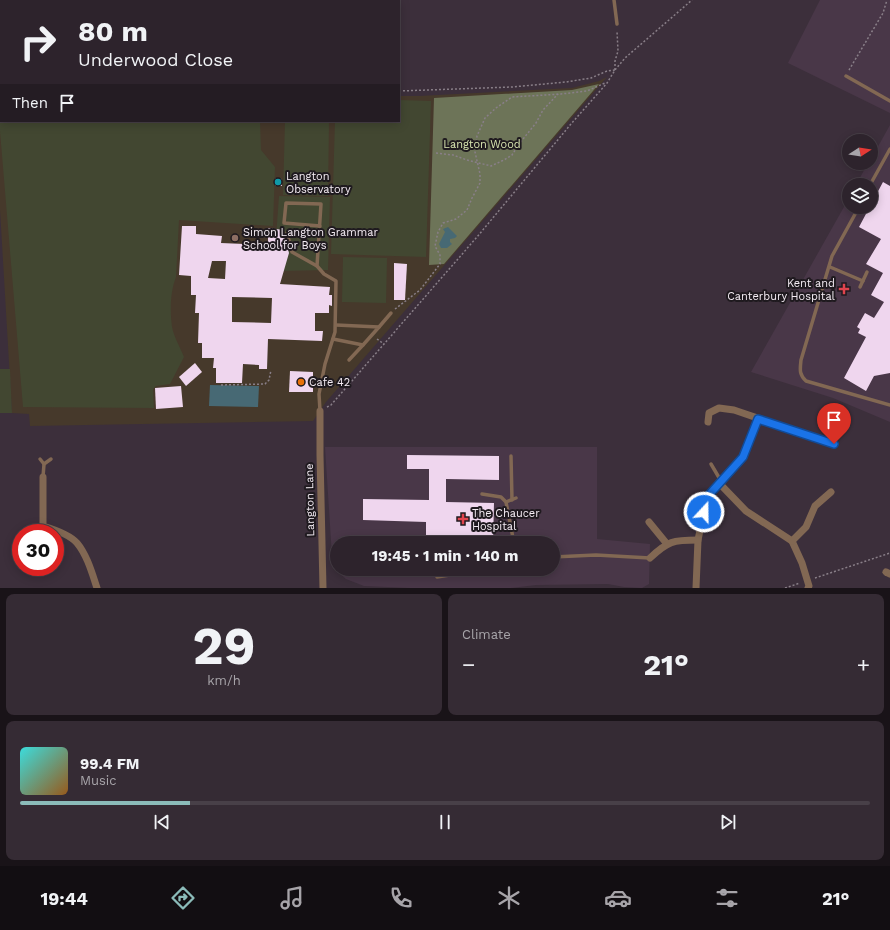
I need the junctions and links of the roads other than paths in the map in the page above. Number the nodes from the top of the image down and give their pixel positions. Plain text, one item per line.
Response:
1 (614, 0) edge
2 (617, 24) road end
3 (846, 76) road end
4 (890, 101) edge
5 (890, 149) edge
6 (885, 158) junction
7 (890, 161) edge
8 (874, 178) edge
9 (855, 214) edge
10 (320, 226) junction
11 (288, 233) dead end
12 (317, 266) junction
13 (830, 267) junction
14 (867, 272) dead end
15 (863, 281) junction
16 (860, 287) dead end
17 (391, 313) road end
18 (336, 325) junction
19 (379, 327) junction
20 (333, 340) junction
21 (363, 345) junction
22 (350, 360) dead end
23 (890, 405) edge
24 (320, 411) joint
25 (758, 419) junction
26 (708, 422) dead end
27 (834, 444) dead end
28 (512, 456) dead end
29 (40, 458) dead end
30 (51, 459) dead end
31 (44, 464) junction
32 (711, 464) dead end
33 (43, 477) joint
34 (721, 483) junction
35 (831, 492) dead end
36 (482, 494) dead end
37 (506, 502) junction
38 (649, 522) dead end
39 (513, 536) edge
40 (698, 540) junction
41 (792, 541) junction
42 (666, 544) junction
43 (560, 557) edge
44 (650, 558) joint
45 (807, 584) edge
46 (97, 588) edge
47 (323, 588) edge
48 (696, 588) edge

1 - 2 lane
3 - 4 lane
5 - 6 lane
6 - 7 lane
6 - 8 lane
9 - 13 lane
10 - 10 lane
10 - 12 lane
11 - 12 lane
12 - 18 lane
13 - 15 lane
13 - 23 lane
14 - 15 lane
15 - 16 lane
17 - 19 lane
18 - 19 lane
18 - 20 lane
19 - 21 lane
20 - 21 lane
20 - 24 lane
21 - 22 lane
24 - 47 street, Langton Lane
25 - 26 street
25 - 27 street
25 - 34 street
28 - 37 lane
29 - 31 lane
30 - 31 lane
31 - 33 lane
32 - 34 lane
33 - 46 street
34 - 40 street
34 - 41 street
35 - 41 street
36 - 37 lane
37 - 39 lane
38 - 42 street
40 - 42 street
40 - 48 street
41 - 45 street
42 - 44 street
43 - 44 lane

